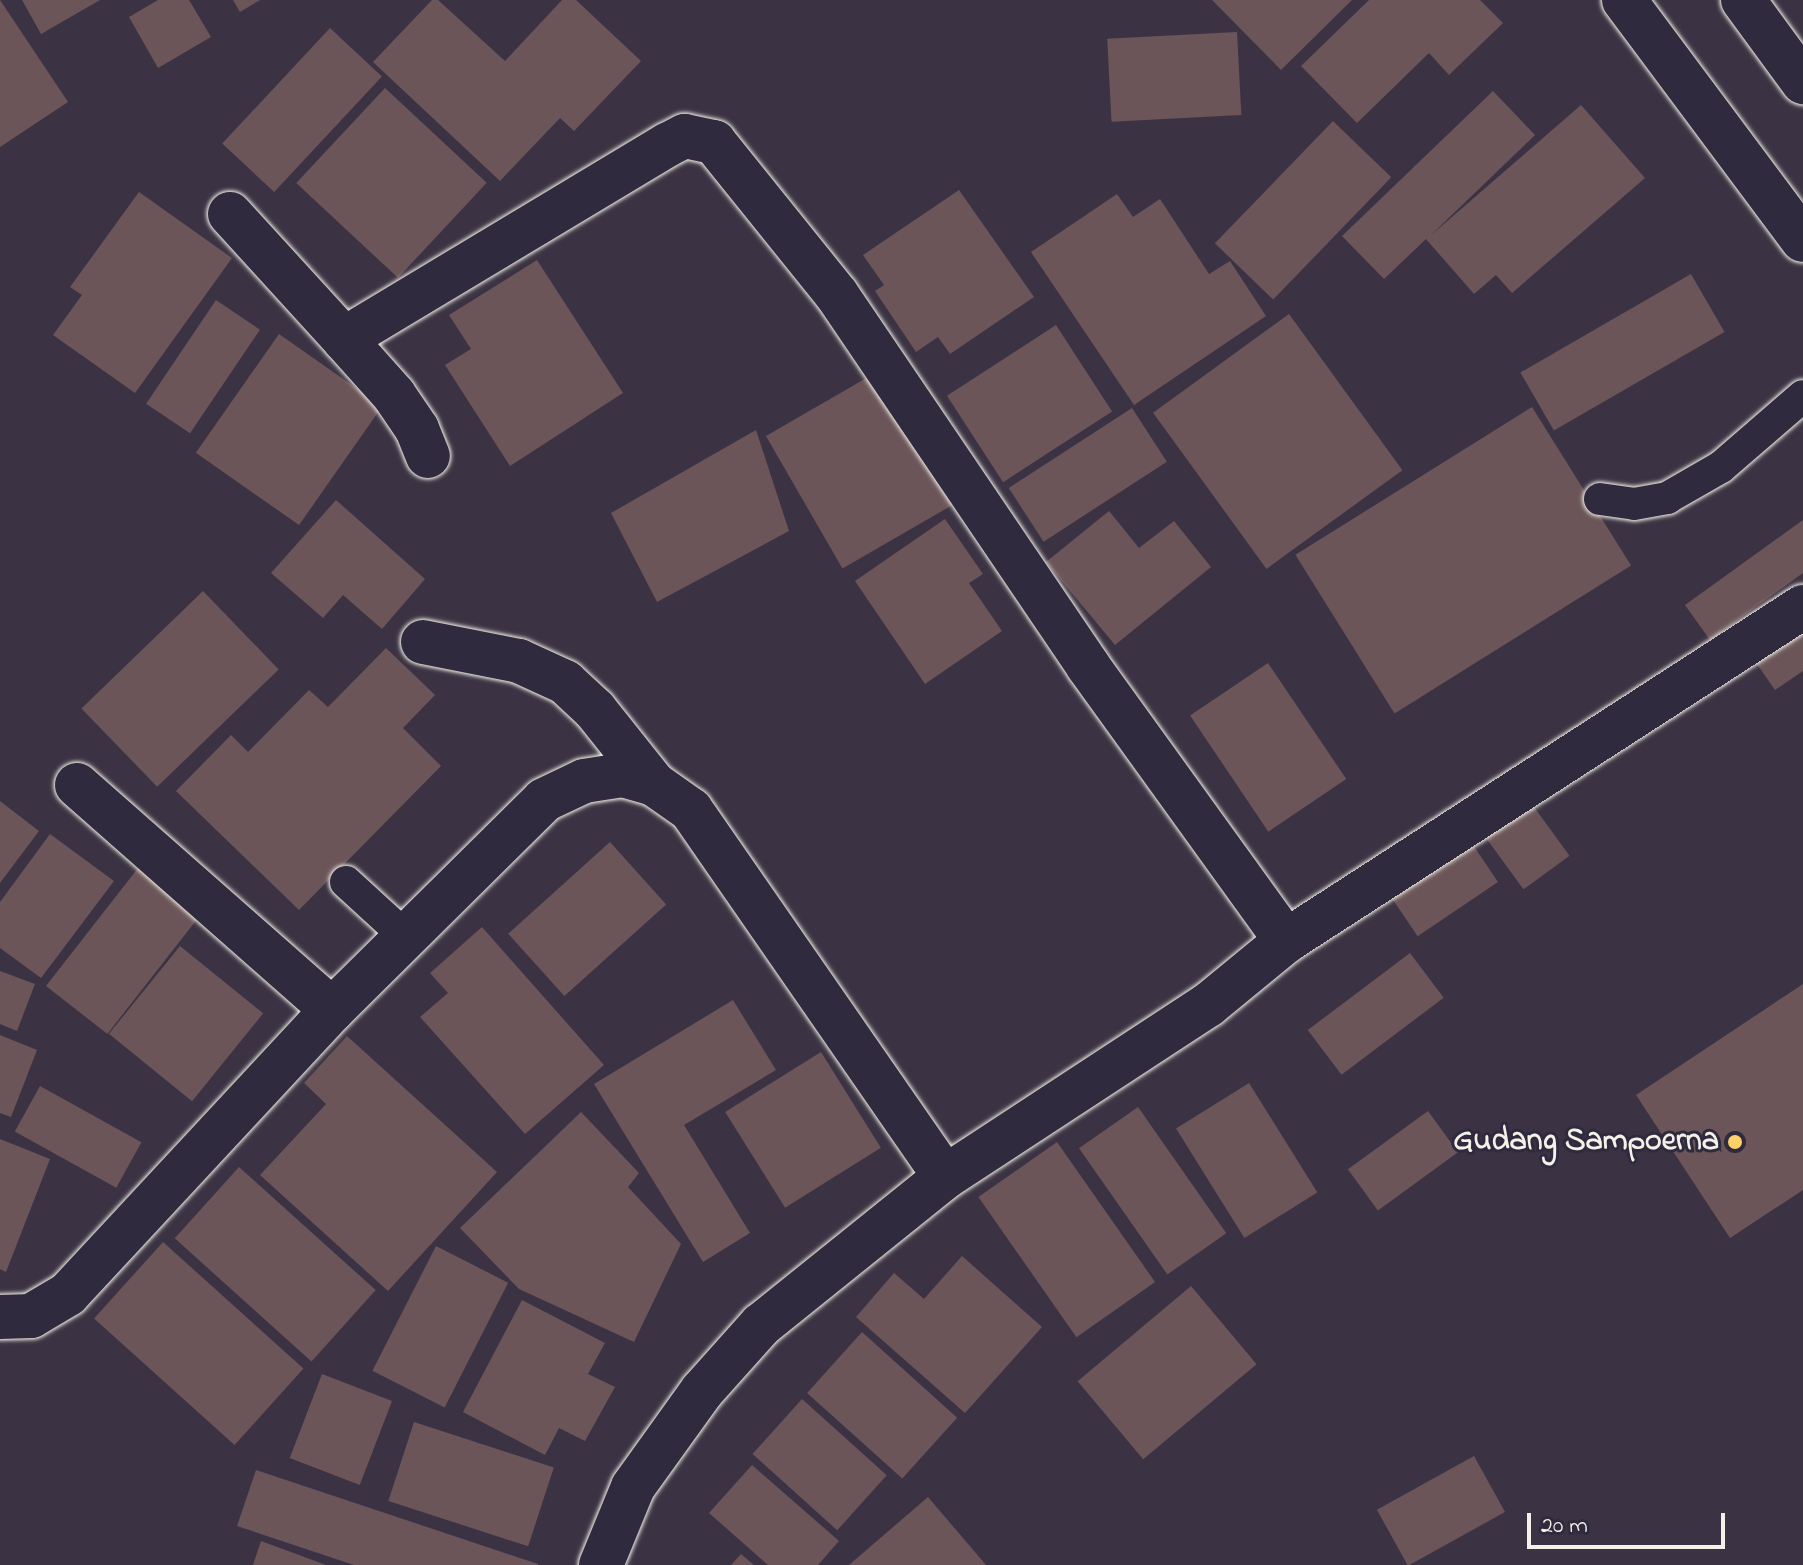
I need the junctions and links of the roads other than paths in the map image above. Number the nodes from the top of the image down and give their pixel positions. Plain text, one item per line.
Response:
1 (1624, 0) edge
2 (1743, 0) edge
3 (1803, 82) edge
4 (230, 214) dead end
5 (1803, 240) edge
6 (344, 339) junction
7 (1803, 396) edge
8 (428, 456) dead end
9 (1600, 499) dead end
10 (1803, 607) edge
11 (423, 642) dead end
12 (654, 784) junction
13 (77, 785) dead end
14 (346, 882) dead end
15 (405, 936) junction
16 (1286, 941) junction
17 (332, 1010) junction
18 (945, 1177) junction
19 (0, 1317) edge
20 (601, 1565) edge

1 - 5 main road
2 - 3 main road
4 - 6 main road
6 - 8 main road
6 - 16 main road
7 - 9 lane
10 - 16 main road
11 - 12 main road
12 - 15 main road
12 - 18 main road
13 - 17 main road
14 - 15 lane
15 - 17 main road
16 - 18 main road
17 - 19 main road
18 - 20 main road

